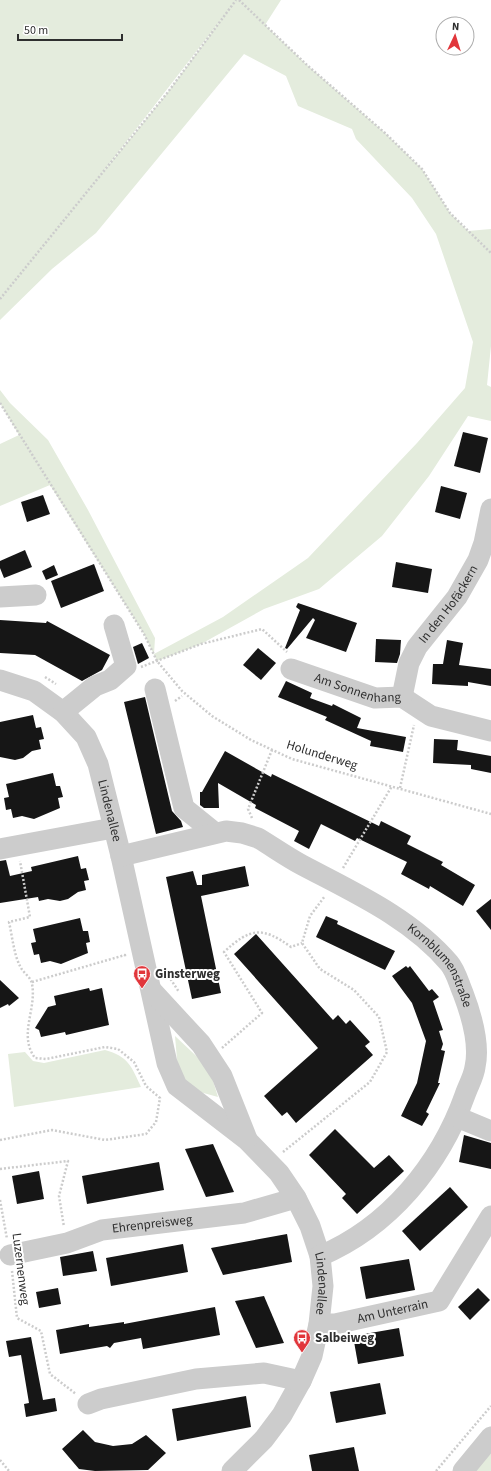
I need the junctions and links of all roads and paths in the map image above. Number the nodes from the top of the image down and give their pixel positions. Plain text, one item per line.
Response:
1 (236, 0) edge
2 (239, 0) edge
3 (491, 253) edge
4 (0, 299) edge
5 (0, 403) edge
6 (491, 509) edge
7 (36, 596) dead end
8 (0, 597) edge
9 (114, 625) dead end
10 (157, 661) junction
11 (291, 669) joint
12 (0, 680) edge
13 (155, 689) dead end
14 (410, 702) junction
15 (63, 712) junction
16 (491, 731) edge
17 (272, 750) junction
18 (392, 786) junction
19 (400, 788) junction
20 (491, 814) edge
21 (113, 828) junction
22 (215, 833) junction
23 (250, 836) junction
24 (8, 847) edge
25 (121, 856) junction
26 (335, 882) junction
27 (302, 942) junction
28 (126, 963) dead end
29 (32, 982) junction
30 (150, 989) junction
31 (483, 1035) edge
32 (211, 1058) junction
33 (457, 1117) junction
34 (491, 1131) edge
35 (0, 1140) edge
36 (247, 1140) junction
37 (283, 1152) dead end
38 (0, 1169) edge
39 (296, 1198) junction
40 (0, 1200) edge
41 (491, 1216) edge
42 (67, 1244) junction
43 (10, 1255) junction
44 (320, 1256) junction
45 (319, 1324) junction
46 (301, 1382) junction
47 (88, 1404) joint
48 (491, 1406) edge
49 (491, 1437) edge
50 (0, 1460) edge
51 (9, 1471) edge
52 (232, 1471) edge
53 (436, 1471) edge
54 (463, 1471) edge

1 - 4 path
2 - 3 path
5 - 10 path, Holunderweg
6 - 14 street, In den Hofäckern
7 - 8 street
9 - 15 street
10 - 11 path
10 - 17 path, Holunderweg
11 - 14 street, Am Sonnenhang
12 - 15 street, Lindenallee
13 - 22 street
14 - 16 street, Am Sonnenhang
14 - 19 path
15 - 21 street, Lindenallee
17 - 18 path, Holunderweg
17 - 23 path
18 - 19 path, Holunderweg
18 - 26 path
19 - 20 path, Holunderweg
21 - 24 street
21 - 25 street, Lindenallee
22 - 23 street, Kornblumenstraße
22 - 25 street, Kornblumenstraße
23 - 26 street, Kornblumenstraße
24 - 29 path
25 - 30 street, Lindenallee
26 - 27 path
26 - 31 street, Kornblumenstraße
27 - 32 path
27 - 37 path
28 - 29 path
29 - 35 path
30 - 32 street, Lindenallee
30 - 36 street, Lindenallee
31 - 33 street, Kornblumenstraße
32 - 36 street, Lindenallee
33 - 34 street
33 - 44 street, Kornblumenstraße
36 - 39 street, Lindenallee
38 - 42 path
39 - 42 street, Ehrenpreisweg
39 - 44 street, Lindenallee
40 - 43 path, Luzernenweg
41 - 45 street, Am Unterrain
42 - 43 street, Ehrenpreisweg
43 - 47 path, Luzernenweg
44 - 45 street, Lindenallee
45 - 46 street, Lindenallee
46 - 47 street
46 - 52 street, Lindenallee
48 - 53 path
49 - 54 street
50 - 51 path

